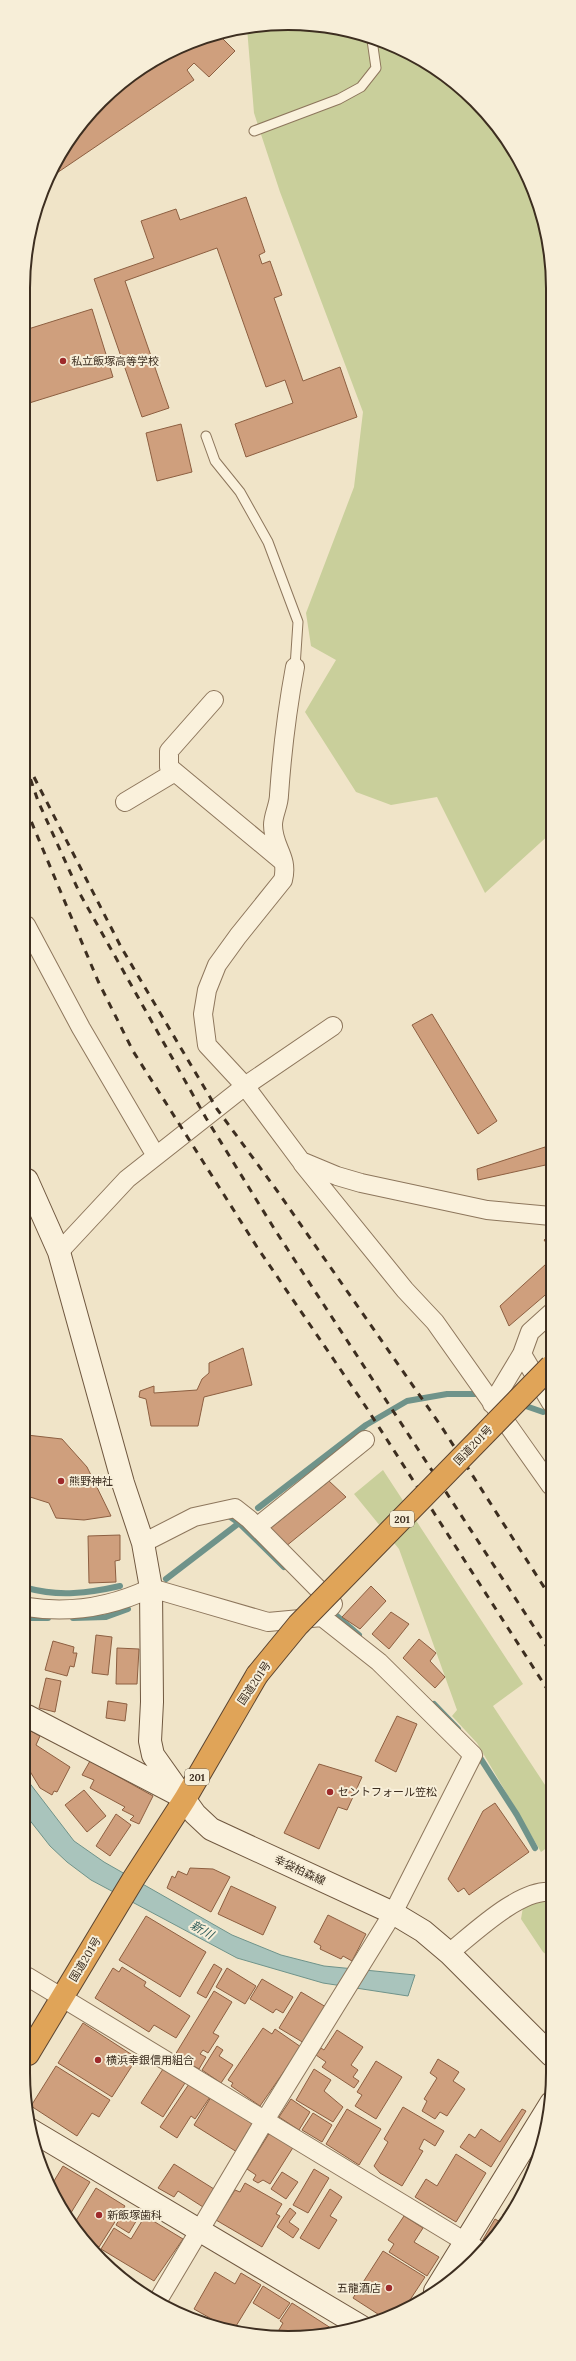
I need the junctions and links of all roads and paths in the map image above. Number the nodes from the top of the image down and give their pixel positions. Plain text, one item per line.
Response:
1 (373, 45) edge
2 (254, 131) dead end
3 (206, 436) dead end
4 (295, 667) joint
5 (214, 700) dead end
6 (175, 772) junction
7 (125, 802) dead end
8 (285, 863) junction
9 (30, 932) edge
10 (333, 1026) dead end
11 (245, 1086) junction
12 (156, 1156) junction
13 (301, 1161) junction
14 (30, 1187) edge
15 (546, 1216) edge
16 (59, 1252) junction
17 (546, 1318) edge
18 (522, 1354) junction
19 (546, 1371) edge
20 (546, 1395) edge
21 (492, 1404) junction
22 (365, 1440) dead end
23 (546, 1479) edge
24 (257, 1527) junction
25 (143, 1543) junction
26 (151, 1588) junction
27 (30, 1607) edge
28 (322, 1617) junction
29 (30, 1717) edge
30 (185, 1799) junction
31 (546, 1892) edge
32 (393, 1913) junction
33 (449, 1953) junction
34 (30, 1978) edge
35 (62, 1997) junction
36 (546, 2050) edge
37 (30, 2051) edge
38 (265, 2120) junction
39 (541, 2121) edge
40 (37, 2133) edge
41 (200, 2229) junction
42 (474, 2247) edge
43 (451, 2273) edge
44 (160, 2297) edge
45 (355, 2322) edge

1 - 2 lane
3 - 4 lane
4 - 8 street
5 - 6 street
6 - 7 street
6 - 8 street
8 - 11 street
9 - 12 street
10 - 11 street
11 - 12 street
11 - 13 street
12 - 16 street
13 - 15 street
13 - 21 street
14 - 16 street
16 - 25 street
17 - 18 street
18 - 20 street
18 - 21 street
19 - 30 highway, 国道201号 / 201, bridge
21 - 23 street
22 - 24 street
24 - 25 street
24 - 28 street
25 - 26 street
26 - 27 street
26 - 28 street
26 - 30 street
28 - 32 street
29 - 30 street, 幸袋柏森線
30 - 32 street, 幸袋柏森線
30 - 35 highway, 国道201号 / 201
31 - 33 street
32 - 33 street, 幸袋柏森線
32 - 38 street
33 - 36 street, 幸袋柏森線
34 - 35 street
35 - 37 highway, 国道201号 / 201
35 - 38 street
38 - 41 street
38 - 42 street
39 - 42 street
40 - 41 street
41 - 44 street
41 - 45 street
42 - 43 street

